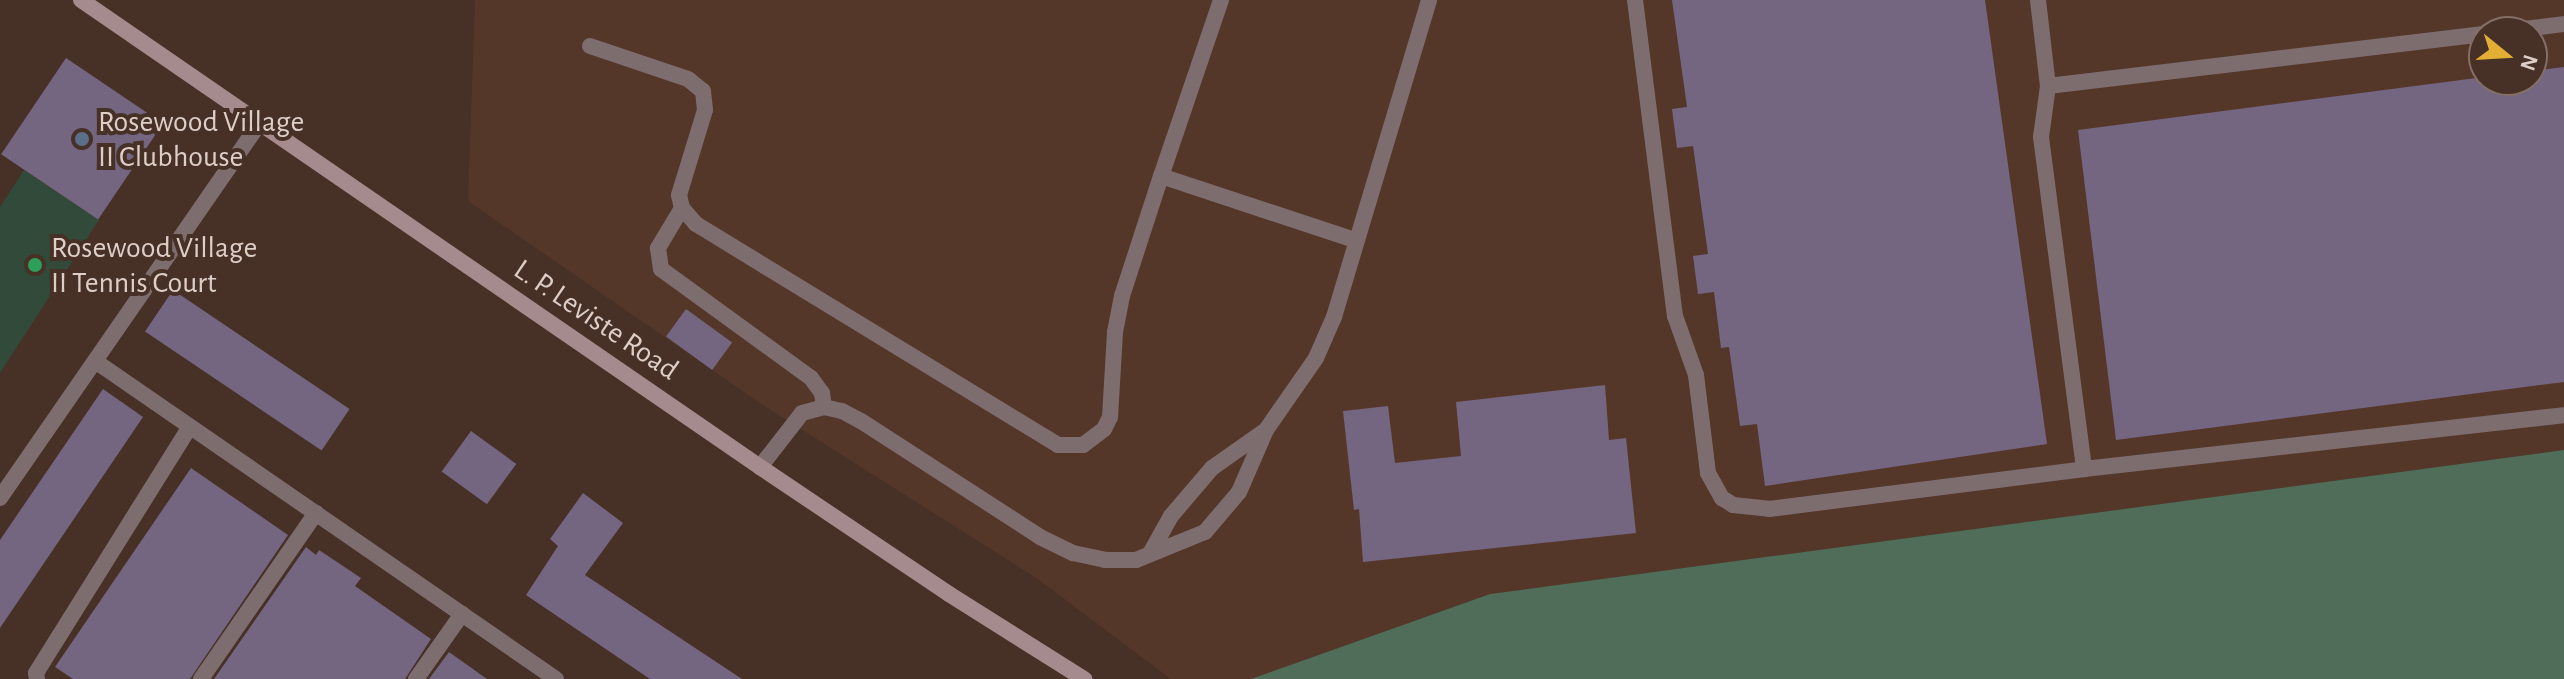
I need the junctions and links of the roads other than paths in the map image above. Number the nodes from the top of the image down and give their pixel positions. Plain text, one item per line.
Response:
1 (81, 0) edge
2 (1221, 0) edge
3 (1429, 0) edge
4 (1635, 0) edge
5 (2038, 0) edge
6 (2468, 36) edge
7 (590, 46) dead end
8 (2048, 86) junction
9 (259, 124) junction
10 (1161, 176) junction
11 (682, 208) junction
12 (1357, 241) junction
13 (95, 361) junction
14 (824, 407) junction
15 (2564, 415) edge
16 (190, 427) junction
17 (1266, 430) junction
18 (760, 467) junction
19 (2084, 469) junction
20 (0, 498) edge
21 (316, 513) junction
22 (1151, 552) junction
23 (462, 614) junction
24 (37, 679) edge
25 (201, 679) edge
26 (416, 679) edge
27 (556, 679) edge
28 (1084, 679) edge

1 - 9 main road, L. P. Leviste Road
2 - 10 street
3 - 12 street
4 - 19 street
5 - 8 street
6 - 8 street
7 - 11 street
8 - 19 street
9 - 13 street
9 - 18 main road, L. P. Leviste Road
10 - 11 street
10 - 12 street
11 - 14 street
12 - 17 street
13 - 16 street
13 - 20 street
14 - 18 street
14 - 22 street
15 - 19 street
16 - 21 street
16 - 24 street
17 - 22 street
17 - 22 street
18 - 28 main road, L. P. Leviste Road
21 - 23 street
21 - 25 street
23 - 26 street
23 - 27 street

